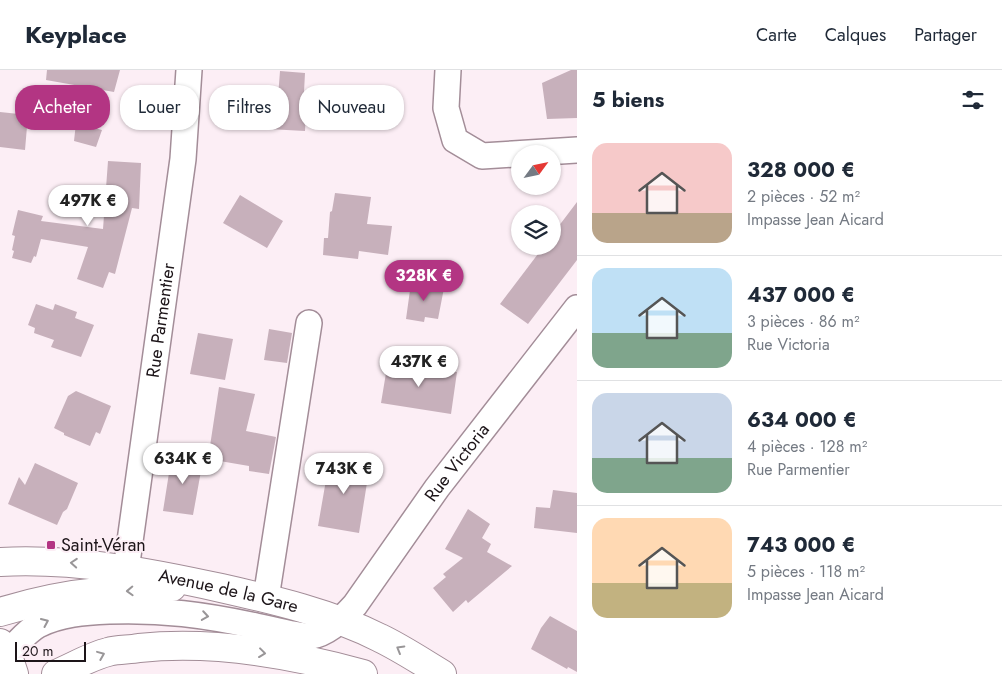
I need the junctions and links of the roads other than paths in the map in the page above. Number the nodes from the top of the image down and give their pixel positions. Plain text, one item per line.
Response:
1 (189, 70) edge
2 (448, 70) edge
3 (577, 150) edge
4 (577, 308) edge
5 (309, 323) dead end
6 (0, 562) edge
7 (126, 570) junction
8 (196, 583) junction
9 (266, 598) junction
10 (0, 612) edge
11 (340, 621) junction
12 (7, 656) edge
13 (56, 674) edge
14 (364, 674) edge
15 (442, 674) edge

1 - 7 street, Rue Parmentier
2 - 3 street
4 - 11 street, Rue Victoria
5 - 9 street
7 -> 6 main road, Avenue de la Gare
7 - 8 main road, Avenue de la Gare
8 - 9 main road, Avenue de la Gare
8 -> 10 main road
9 - 11 main road, Avenue de la Gare
12 -> 11 street, Rue Victoria
15 -> 11 main road, Avenue de la Gare
13 -> 14 main road

